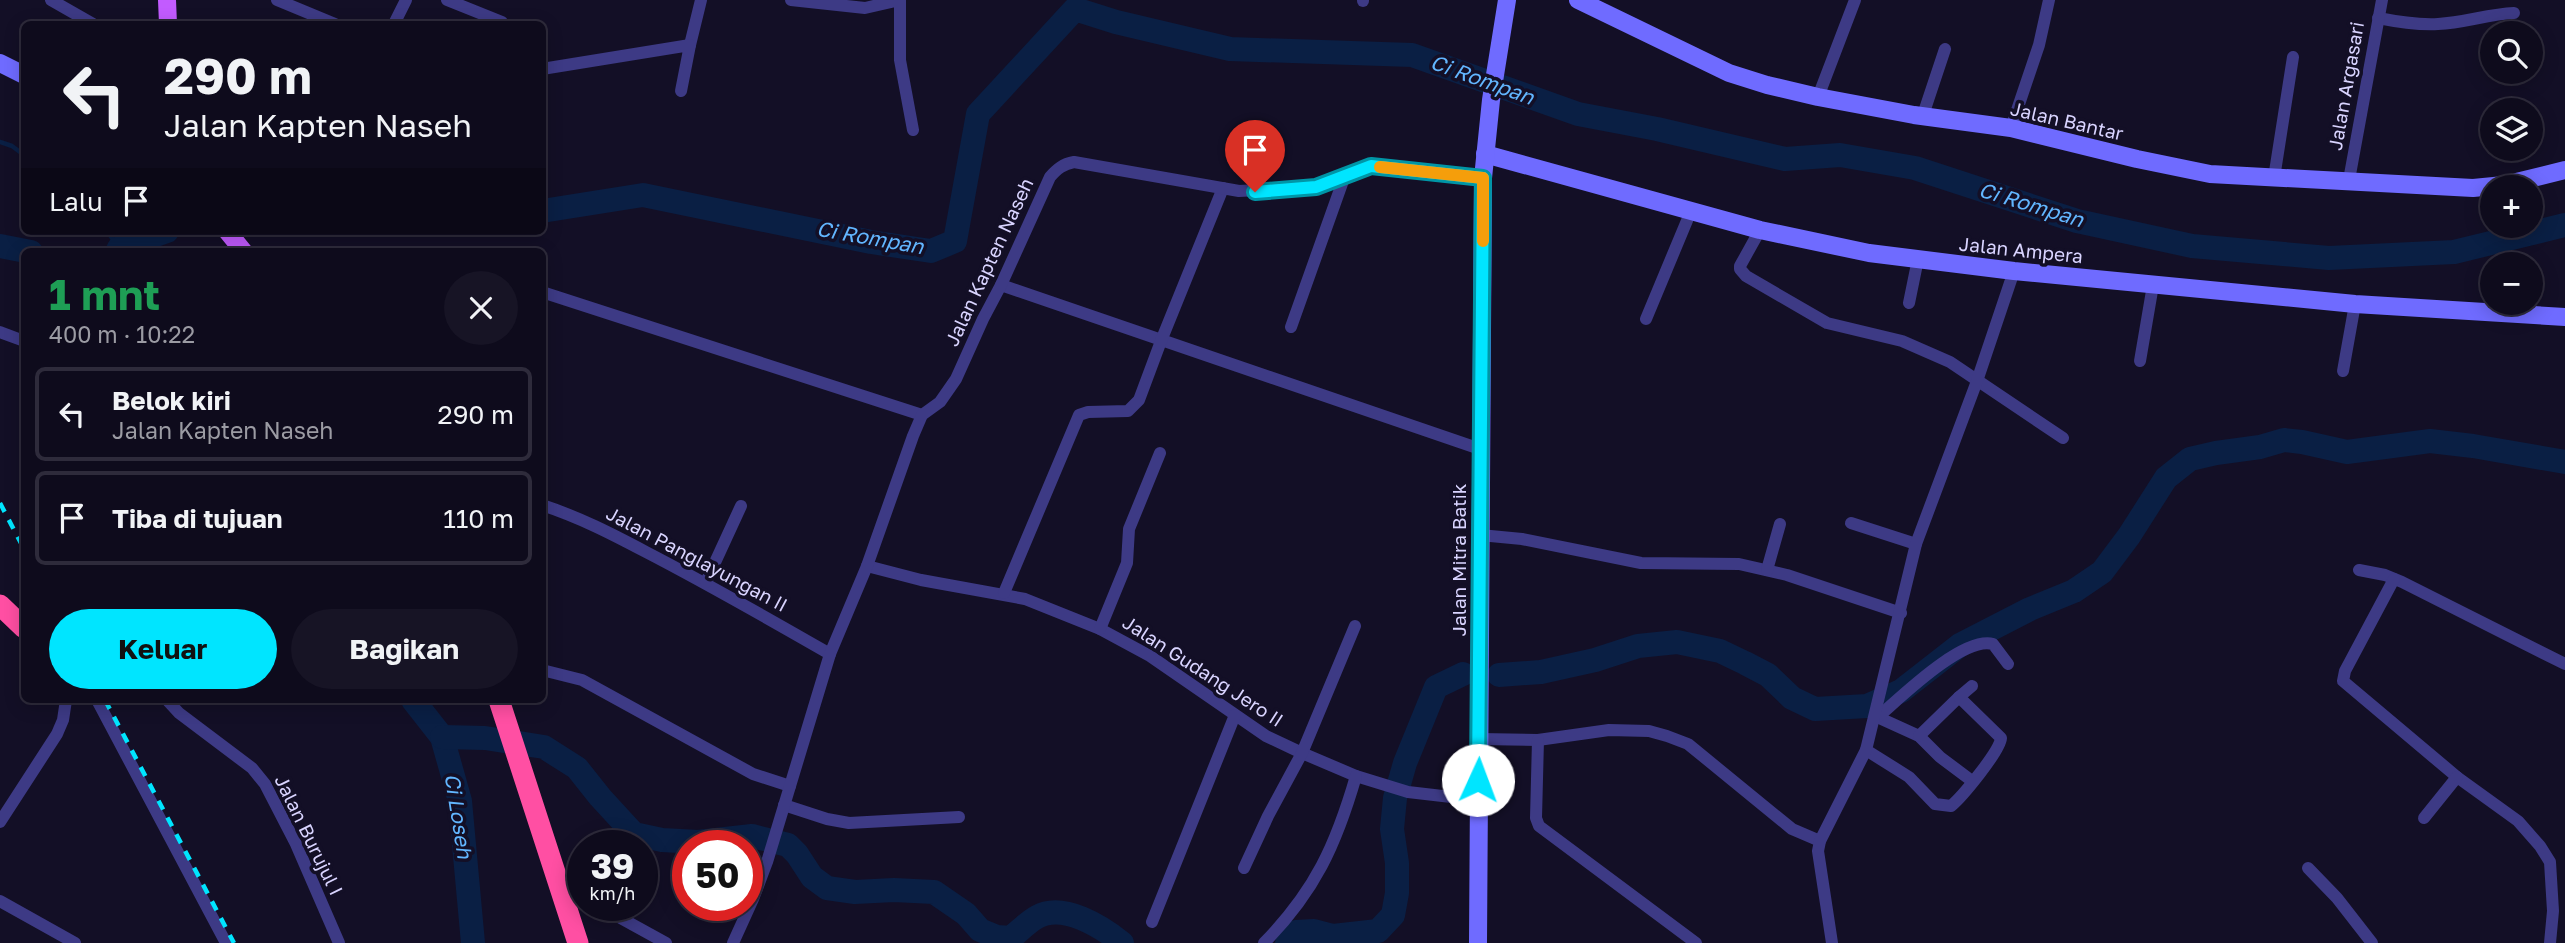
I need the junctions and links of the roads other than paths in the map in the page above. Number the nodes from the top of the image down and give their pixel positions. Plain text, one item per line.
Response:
1 (51, 0) edge
2 (167, 0) edge
3 (277, 0) edge
4 (406, 0) edge
5 (447, 0) edge
6 (701, 0) edge
7 (791, 0) edge
8 (1507, 0) edge
9 (1578, 0) edge
10 (1855, 0) edge
11 (2049, 0) edge
12 (2382, 0) edge
13 (2514, 13) dead end
14 (2378, 18) junction
15 (88, 21) edge
16 (168, 21) edge
17 (328, 21) edge
18 (396, 21) edge
19 (500, 21) edge
20 (690, 45) junction
21 (1945, 49) dead end
22 (2293, 57) dead end
23 (0, 63) edge
24 (546, 68) edge
25 (21, 74) edge
26 (681, 91) dead end
27 (1818, 97) junction
28 (1923, 115) junction
29 (2011, 128) junction
30 (913, 130) dead end
31 (1485, 153) junction
32 (2565, 170) edge
33 (1343, 178) junction
34 (1483, 178) junction
35 (2274, 178) junction
36 (2349, 180) junction
37 (1223, 188) junction
38 (1691, 211) junction
39 (1760, 230) junction
40 (1918, 259) junction
41 (2014, 271) junction
42 (1001, 285) junction
43 (2153, 285) junction
44 (546, 293) edge
45 (1909, 303) dead end
46 (2355, 304) junction
47 (2565, 317) edge
48 (1646, 319) dead end
49 (1291, 327) dead end
50 (0, 332) edge
51 (21, 340) edge
52 (1161, 341) junction
53 (2140, 361) dead end
54 (2343, 371) dead end
55 (1977, 380) junction
56 (922, 415) junction
57 (2063, 438) dead end
58 (1480, 449) junction
59 (1160, 453) dead end
60 (741, 506) dead end
61 (546, 507) edge
62 (1851, 523) dead end
63 (1780, 524) dead end
64 (1480, 535) junction
65 (1916, 544) junction
66 (867, 566) junction
67 (1767, 570) junction
68 (2359, 570) dead end
69 (2394, 579) junction
70 (706, 582) junction
71 (1004, 593) junction
72 (0, 605) edge
73 (1901, 614) junction
74 (21, 625) edge
75 (1355, 626) dead end
76 (1100, 629) junction
77 (830, 654) junction
78 (2008, 664) dead end
79 (2565, 664) edge
80 (546, 671) edge
81 (1972, 686) dead end
82 (1959, 697) junction
83 (66, 703) edge
84 (99, 703) edge
85 (170, 703) edge
86 (500, 703) edge
87 (1876, 712) junction
88 (1235, 715) junction
89 (1919, 736) junction
90 (1479, 739) junction
91 (1538, 740) junction
92 (1866, 750) junction
93 (1302, 753) junction
94 (1356, 776) junction
95 (2457, 776) junction
96 (1972, 781) junction
97 (790, 786) junction
98 (1477, 800) junction
99 (784, 805) junction
100 (959, 817) dead end
101 (2424, 818) dead end
102 (0, 822) edge
103 (1820, 841) junction
104 (1244, 868) dead end
105 (2308, 868) dead end
106 (561, 888) junction
107 (567, 891) edge
108 (0, 901) edge
109 (624, 921) edge
110 (1152, 922) dead end
111 (660, 942) edge
112 (75, 943) edge
113 (226, 943) edge
114 (339, 943) edge
115 (578, 943) edge
116 (733, 943) edge
117 (1264, 943) edge
118 (1478, 943) edge
119 (1696, 943) edge
120 (1832, 943) edge
121 (2372, 943) edge
122 (2550, 943) edge

1 - 15 street
2 - 16 main road
3 - 17 street
4 - 18 street
5 - 19 street
6 - 20 street
7 - 30 street
8 - 31 street, Jalan Mitra Batik
9 - 27 street, Jalan Bantar
10 - 27 street
11 - 29 street
12 - 14 street, Jalan Argasari
13 - 14 street
14 - 36 street, Jalan Argasari
20 - 24 street
20 - 26 street
21 - 28 street
22 - 35 street
23 - 25 street
27 - 28 street, Jalan Bantar
28 - 29 street, Jalan Bantar
29 - 35 street, Jalan Bantar
31 - 34 street, Jalan Mitra Batik
31 - 38 street, Jalan Ampera
32 - 36 street, Jalan Bantar
33 - 34 street, Jalan Kapten Naseh
33 - 37 street, Jalan Kapten Naseh
33 - 49 street
34 - 58 street, Jalan Mitra Batik
35 - 36 street, Jalan Bantar
37 - 42 street, Jalan Kapten Naseh
37 - 52 street
38 - 39 street, Jalan Ampera
38 - 48 street
39 - 40 street, Jalan Ampera
39 - 55 street
40 - 41 street, Jalan Ampera
40 - 45 street
41 - 43 street, Jalan Ampera
41 - 55 street
42 - 52 street
42 - 56 street, Jalan Kapten Naseh
43 - 46 street, Jalan Ampera
43 - 53 street
44 - 56 street
46 - 47 street, Jalan Ampera
46 - 54 street
50 - 51 street
52 - 58 street
52 - 71 street
55 - 57 street
55 - 65 street
56 - 66 street, Jalan Kapten Naseh
58 - 64 street, Jalan Mitra Batik
59 - 76 street
60 - 70 street
61 - 70 street, Jalan Panglayungan II
62 - 65 street
63 - 67 street
64 - 67 street
64 - 90 street, Jalan Mitra Batik
65 - 73 street
66 - 71 street, Jalan Gudang Jero II
66 - 77 street, Jalan Kapten Naseh
67 - 73 street
68 - 69 street
69 - 79 street
69 - 95 street
70 - 77 street, Jalan Panglayungan II
71 - 76 street, Jalan Gudang Jero II
72 - 74 highway
73 - 87 street
75 - 93 street
76 - 88 street, Jalan Gudang Jero II
77 - 97 street, Jalan Kapten Naseh
78 - 87 street
80 - 97 street
81 - 82 street
82 - 89 street
82 - 96 street
83 - 102 street
84 - 113 street
85 - 114 street, Jalan Burujul I
86 - 106 highway
87 - 89 street
87 - 92 street
88 - 93 street, Jalan Gudang Jero II
88 - 110 street
89 - 96 street
90 - 91 street
90 - 98 street, Jalan Mitra Batik
91 - 103 street
91 - 119 street
92 - 96 street
92 - 103 street
93 - 94 street, Jalan Gudang Jero II
93 - 104 street
94 - 98 street, Jalan Gudang Jero II
94 - 117 street
95 - 101 street
95 - 122 street
97 - 99 street, Jalan Kapten Naseh
98 - 118 street, Jalan Mitra Batik
99 - 100 street
99 - 116 street, Jalan Kapten Naseh
103 - 120 street
105 - 121 street
106 - 107 street
106 - 115 highway
108 - 112 street
109 - 111 street

